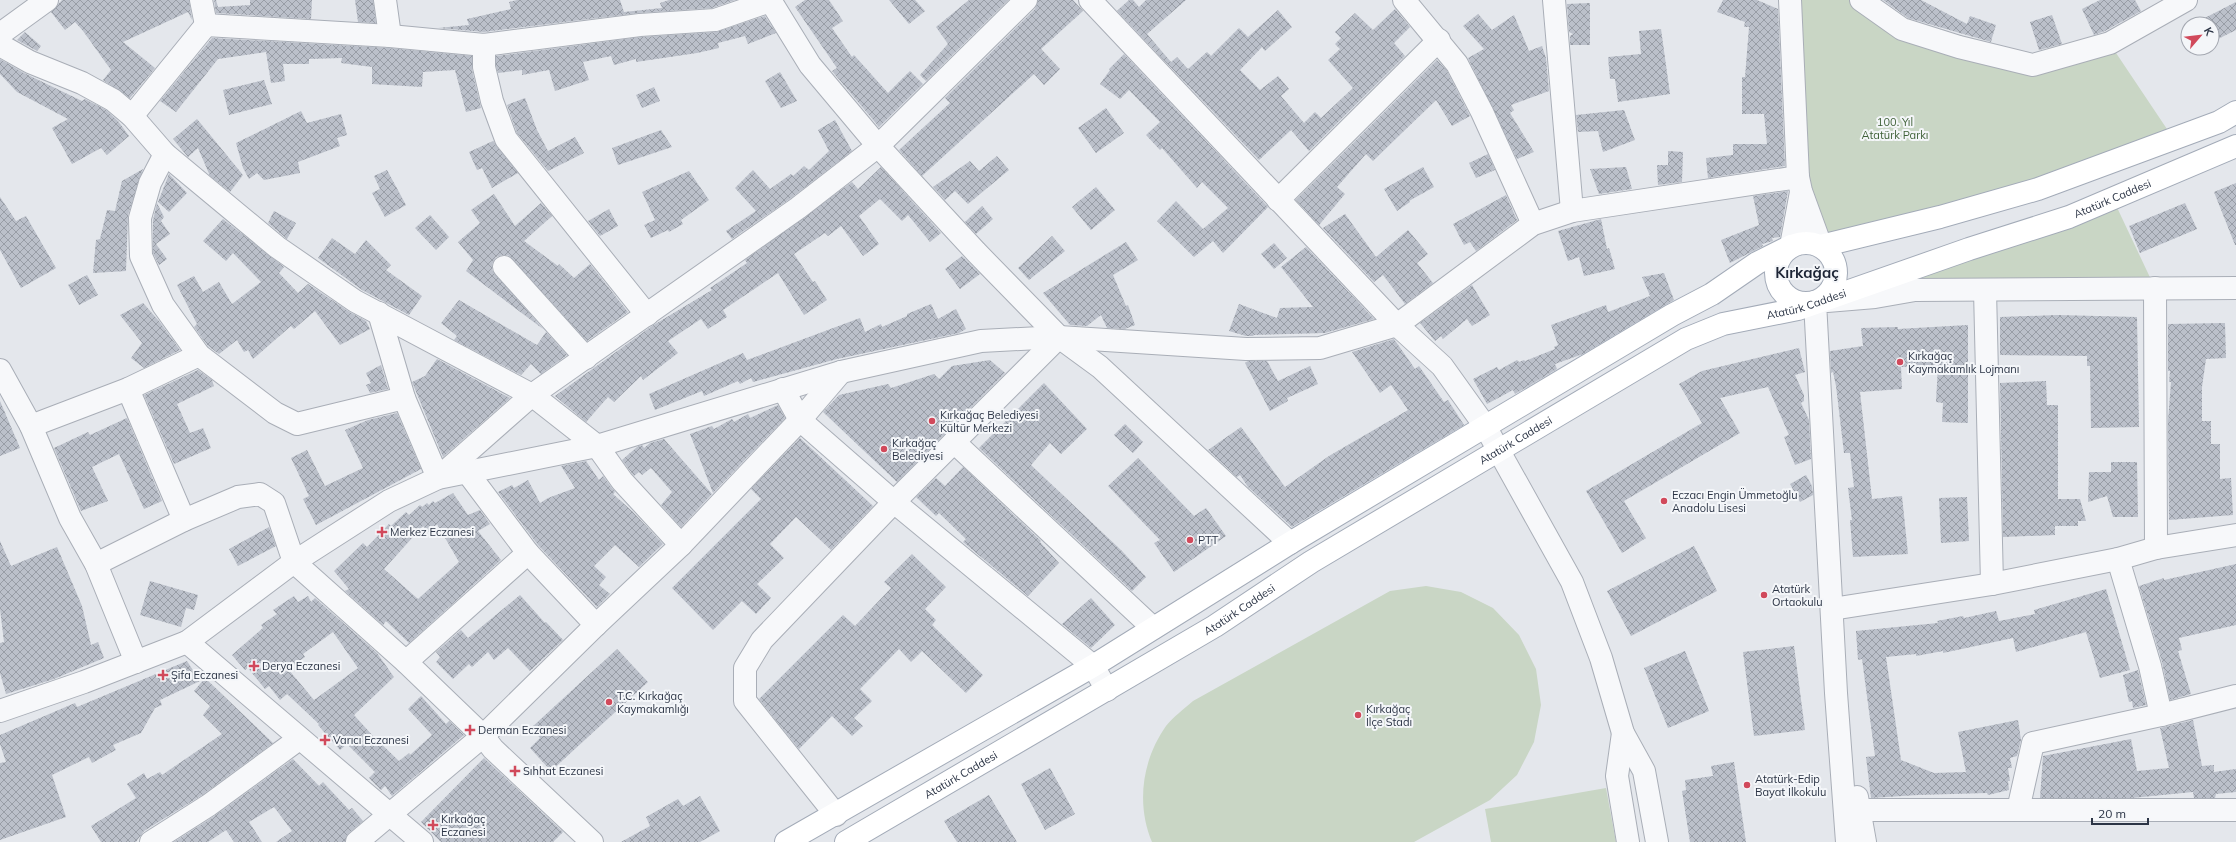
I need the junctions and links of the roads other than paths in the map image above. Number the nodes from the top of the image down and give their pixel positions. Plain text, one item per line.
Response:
1 (46, 0) edge
2 (201, 0) edge
3 (385, 0) edge
4 (770, 0) edge
5 (1026, 0) edge
6 (1090, 0) edge
7 (1404, 0) edge
8 (1554, 0) edge
9 (1790, 0) edge
10 (1861, 0) edge
11 (2186, 0) edge
12 (206, 25) junction
13 (0, 34) edge
14 (390, 36) junction
15 (1439, 40) junction
16 (0, 45) edge
17 (484, 45) junction
18 (2236, 112) edge
19 (132, 116) junction
20 (878, 146) junction
21 (2236, 146) edge
22 (165, 154) junction
23 (1800, 184) junction
24 (1278, 200) junction
25 (1572, 211) junction
26 (1533, 224) junction
27 (1792, 246) junction
28 (1821, 246) junction
29 (504, 267) dead end
30 (2155, 288) junction
31 (2236, 288) edge
32 (1985, 290) junction
33 (1815, 302) junction
34 (379, 312) junction
35 (647, 315) junction
36 (1397, 324) junction
37 (1059, 337) junction
38 (199, 355) junction
39 (586, 358) junction
40 (0, 370) edge
41 (841, 372) junction
42 (128, 389) junction
43 (783, 389) junction
44 (532, 395) junction
45 (404, 398) junction
46 (800, 420) junction
47 (31, 426) junction
48 (1485, 426) junction
49 (954, 442) junction
50 (597, 446) junction
51 (1500, 450) junction
52 (467, 472) junction
53 (438, 478) junction
54 (894, 502) junction
55 (184, 520) junction
56 (2236, 535) edge
57 (1290, 543) junction
58 (681, 545) junction
59 (2156, 548) junction
60 (528, 553) junction
61 (2118, 559) junction
62 (294, 562) junction
63 (96, 564) junction
64 (1992, 584) junction
65 (1832, 609) junction
66 (596, 625) junction
67 (1154, 628) junction
68 (187, 642) junction
69 (136, 662) junction
70 (406, 662) junction
71 (1093, 666) junction
72 (1107, 690) junction
73 (1836, 693) junction
74 (2236, 696) edge
75 (0, 711) edge
76 (2161, 715) junction
77 (1623, 733) junction
78 (483, 736) junction
79 (299, 739) junction
80 (1859, 810) junction
81 (2018, 810) junction
82 (2236, 810) edge
83 (391, 814) junction
84 (836, 815) junction
85 (151, 842) edge
86 (357, 842) edge
87 (422, 842) edge
88 (592, 842) edge
89 (786, 842) edge
90 (846, 842) edge
91 (1628, 842) edge
92 (1656, 842) edge
93 (1847, 842) edge
94 (1864, 842) edge

1 - 13 street
2 - 12 street
3 - 14 street
4 - 17 street
4 - 20 street
5 - 20 street
6 - 24 street
7 - 15 street
8 - 25 street
9 - 23 street
10 - 11 street
12 - 14 street
12 - 19 street
14 - 17 street
15 - 24 street
15 - 26 street
16 - 19 street
17 - 35 street
18 - 28 main road
19 - 22 street
20 - 35 street
20 - 37 street
21 - 33 main road, Atatürk Caddesi
22 - 34 street
22 - 38 street
23 - 25 street
23 - 27 street
23 - 28 street
24 - 36 street
25 - 26 street
26 - 36 street
27 - 28 main road
27 - 33 main road
27 - 48 main road
28 - 33 main road
29 - 39 street
30 - 31 street
30 - 32 street
30 - 59 street
32 - 33 street
32 - 64 street
33 - 51 main road, Atatürk Caddesi
33 - 65 street
34 - 44 street
34 - 45 street
35 - 39 street
36 - 37 street
36 - 48 street
37 - 41 street
37 - 49 street
37 - 57 street
38 - 42 street
38 - 45 street
39 - 44 street
40 - 47 street
41 - 43 street
41 - 46 street
42 - 47 street
42 - 55 street
43 - 46 street
43 - 50 street
44 - 50 street
44 - 53 street
45 - 53 street
46 - 54 street
46 - 58 street
47 - 63 street
48 - 51 street
48 - 57 main road
49 - 54 street
49 - 67 street
50 - 52 street
50 - 58 street
51 - 72 main road, Atatürk Caddesi
51 - 77 street
52 - 53 street
52 - 60 street
53 - 62 street
54 - 71 street
54 - 84 street
55 - 62 street
55 - 63 street
56 - 59 street
57 - 67 main road
58 - 66 street
59 - 61 street
60 - 66 street
60 - 70 street
61 - 64 street
61 - 76 street
62 - 68 street
62 - 70 street
63 - 69 street
64 - 65 street
65 - 73 street
66 - 78 street
67 - 71 main road
68 - 69 street
68 - 79 street
69 - 75 street
70 - 78 street
71 - 72 street
71 - 84 main road
72 - 90 main road, Atatürk Caddesi
73 - 80 street
73 - 93 street
74 - 76 street
76 - 81 street
77 - 91 street
77 - 92 street
78 - 83 street
78 - 88 street
79 - 83 street
79 - 85 street
80 - 81 street
80 - 94 street
81 - 82 street
83 - 86 street
83 - 87 street
84 - 89 main road

